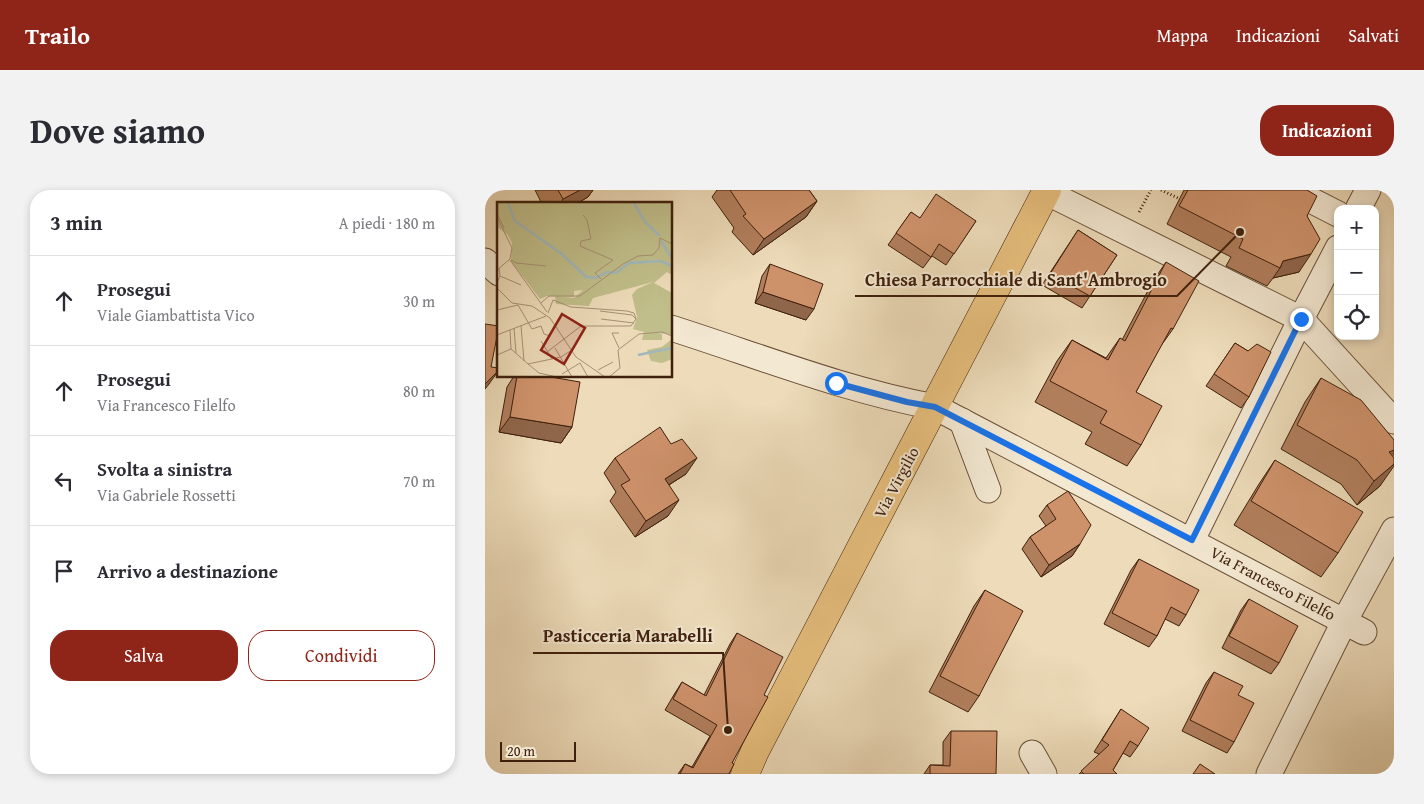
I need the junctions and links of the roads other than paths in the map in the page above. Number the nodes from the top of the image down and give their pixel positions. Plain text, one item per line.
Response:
1 (1291, 190) edge
2 (1368, 190) edge
3 (1046, 191) edge
4 (1360, 205) edge
5 (1334, 212) edge
6 (1337, 250) edge
7 (485, 261) edge
8 (497, 271) edge
9 (1301, 319) junction
10 (673, 329) edge
11 (935, 407) junction
12 (962, 421) junction
13 (1394, 421) edge
14 (988, 490) dead end
15 (1394, 530) edge
16 (1192, 540) junction
17 (1355, 626) junction
18 (1031, 752) dead end
19 (745, 774) edge
20 (1044, 774) edge
21 (1269, 774) edge

1 - 5 street
2 - 4 street
3 - 9 street
3 - 11 main road, Via Virgilio
6 - 9 street
7 - 8 street
9 - 13 street
9 - 16 street
10 - 11 street, Via Francesco Filelfo
11 - 12 street, Via Francesco Filelfo
11 - 19 main road, Via Virgilio
12 - 14 street
12 - 16 street, Via Francesco Filelfo
15 - 17 street
16 - 17 street, Via Francesco Filelfo
17 - 21 street
18 - 20 street

